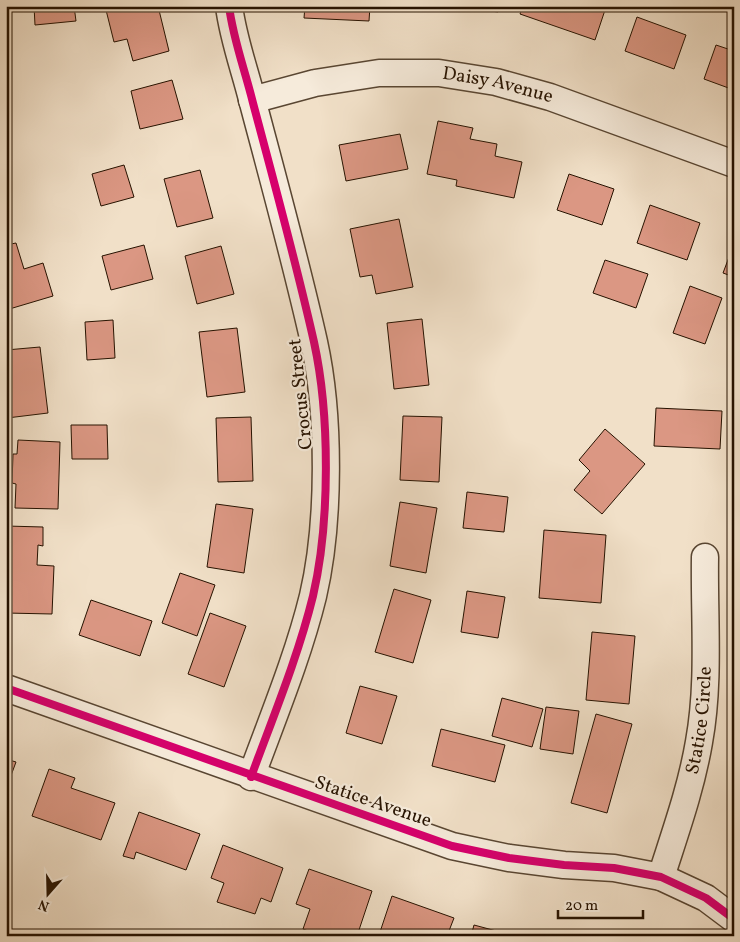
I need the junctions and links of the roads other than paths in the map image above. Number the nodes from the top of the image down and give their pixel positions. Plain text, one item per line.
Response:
1 (229, 6) edge
2 (252, 100) junction
3 (734, 164) edge
4 (705, 557) dead end
5 (6, 688) edge
6 (251, 776) junction
7 (661, 878) junction
8 (734, 918) edge

1 - 2 street, Crocus Street
2 - 3 street, Daisy Avenue
2 - 6 street, Crocus Street
4 - 7 street, Statice Circle
5 - 6 street, Statice Avenue
6 - 7 street, Statice Avenue
7 - 8 street, Statice Avenue

